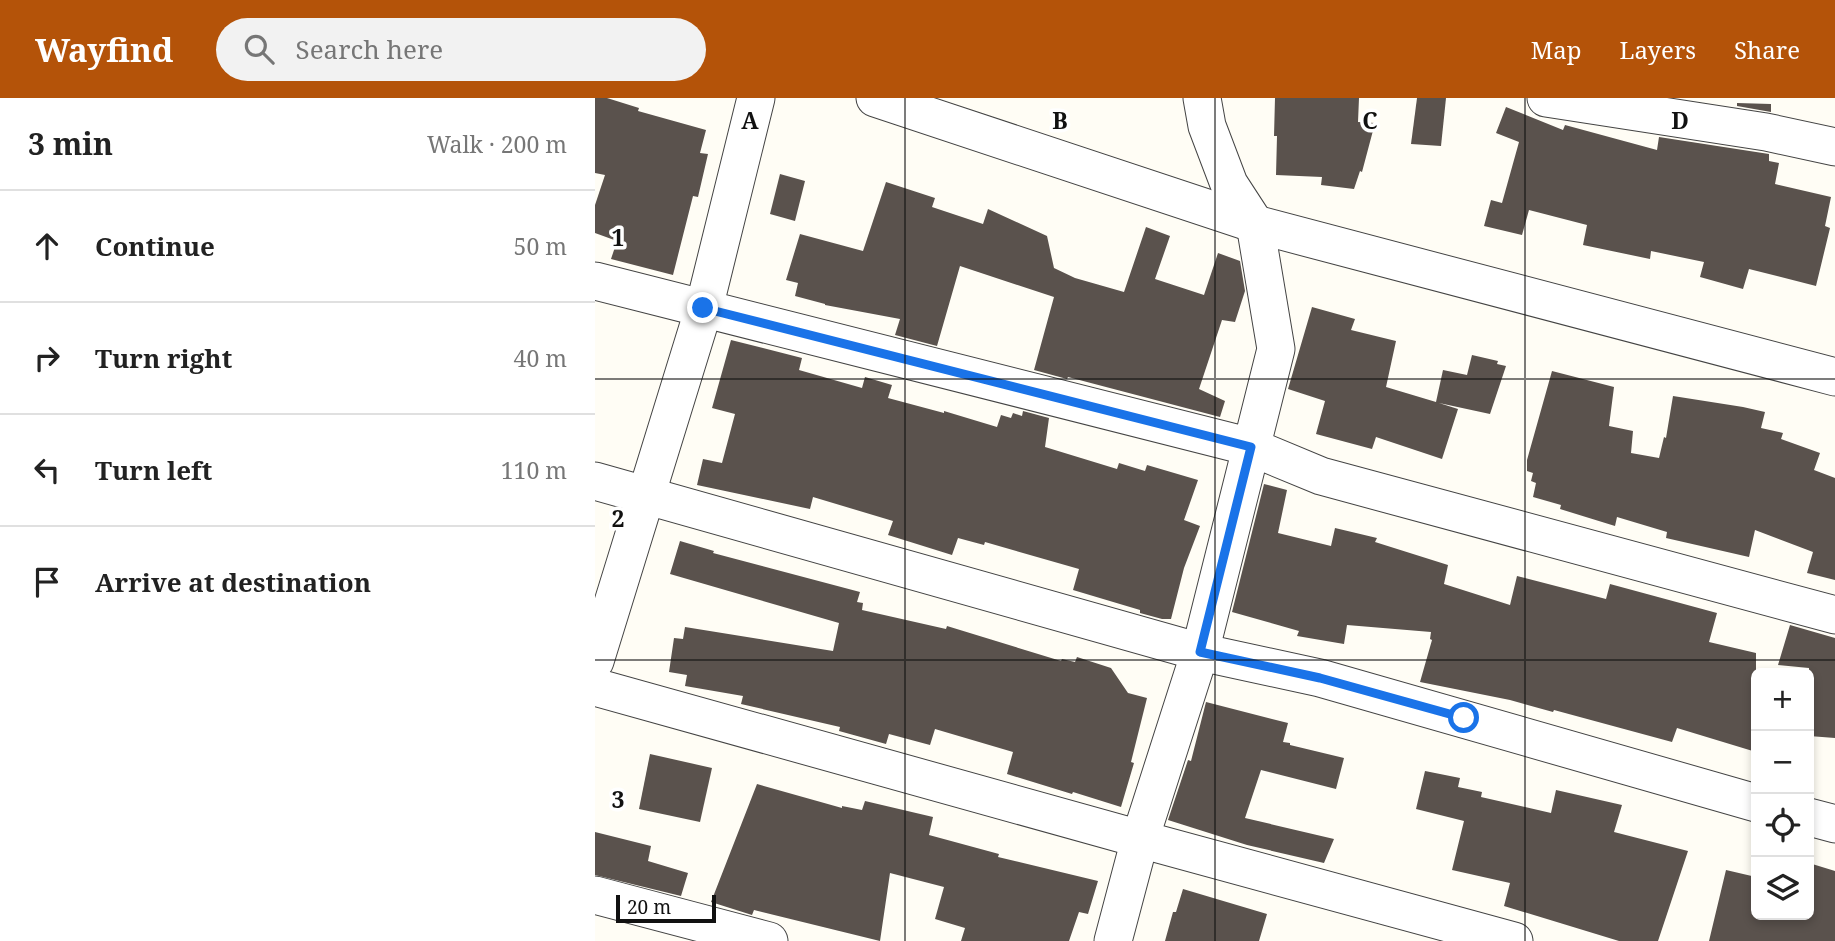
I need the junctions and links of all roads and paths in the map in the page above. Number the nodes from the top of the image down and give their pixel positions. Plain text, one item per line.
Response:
1 (756, 98) edge
2 (875, 98) edge
3 (1202, 98) edge
4 (1546, 98) edge
5 (1835, 147) edge
6 (1255, 223) junction
7 (595, 281) edge
8 (703, 308) junction
9 (1835, 377) edge
10 (1251, 447) junction
11 (595, 481) edge
12 (646, 496) junction
13 (1835, 615) edge
14 (1200, 652) junction
15 (595, 661) edge
16 (595, 687) edge
17 (1751, 802) edge
18 (1814, 818) edge
19 (1835, 824) edge
20 (1140, 839) junction
21 (595, 895) edge
22 (769, 941) edge
23 (1113, 941) edge
24 (1514, 941) edge

1 - 8 street
2 - 6 street
3 - 6 street
4 - 5 street
6 - 9 street
6 - 10 street
7 - 8 street
8 - 10 street
8 - 12 street
10 - 13 street
10 - 14 street
11 - 12 street
12 - 14 street
12 - 15 street
14 - 17 street
14 - 20 street
16 - 20 street
18 - 19 street
20 - 23 street
20 - 24 street
21 - 22 street

